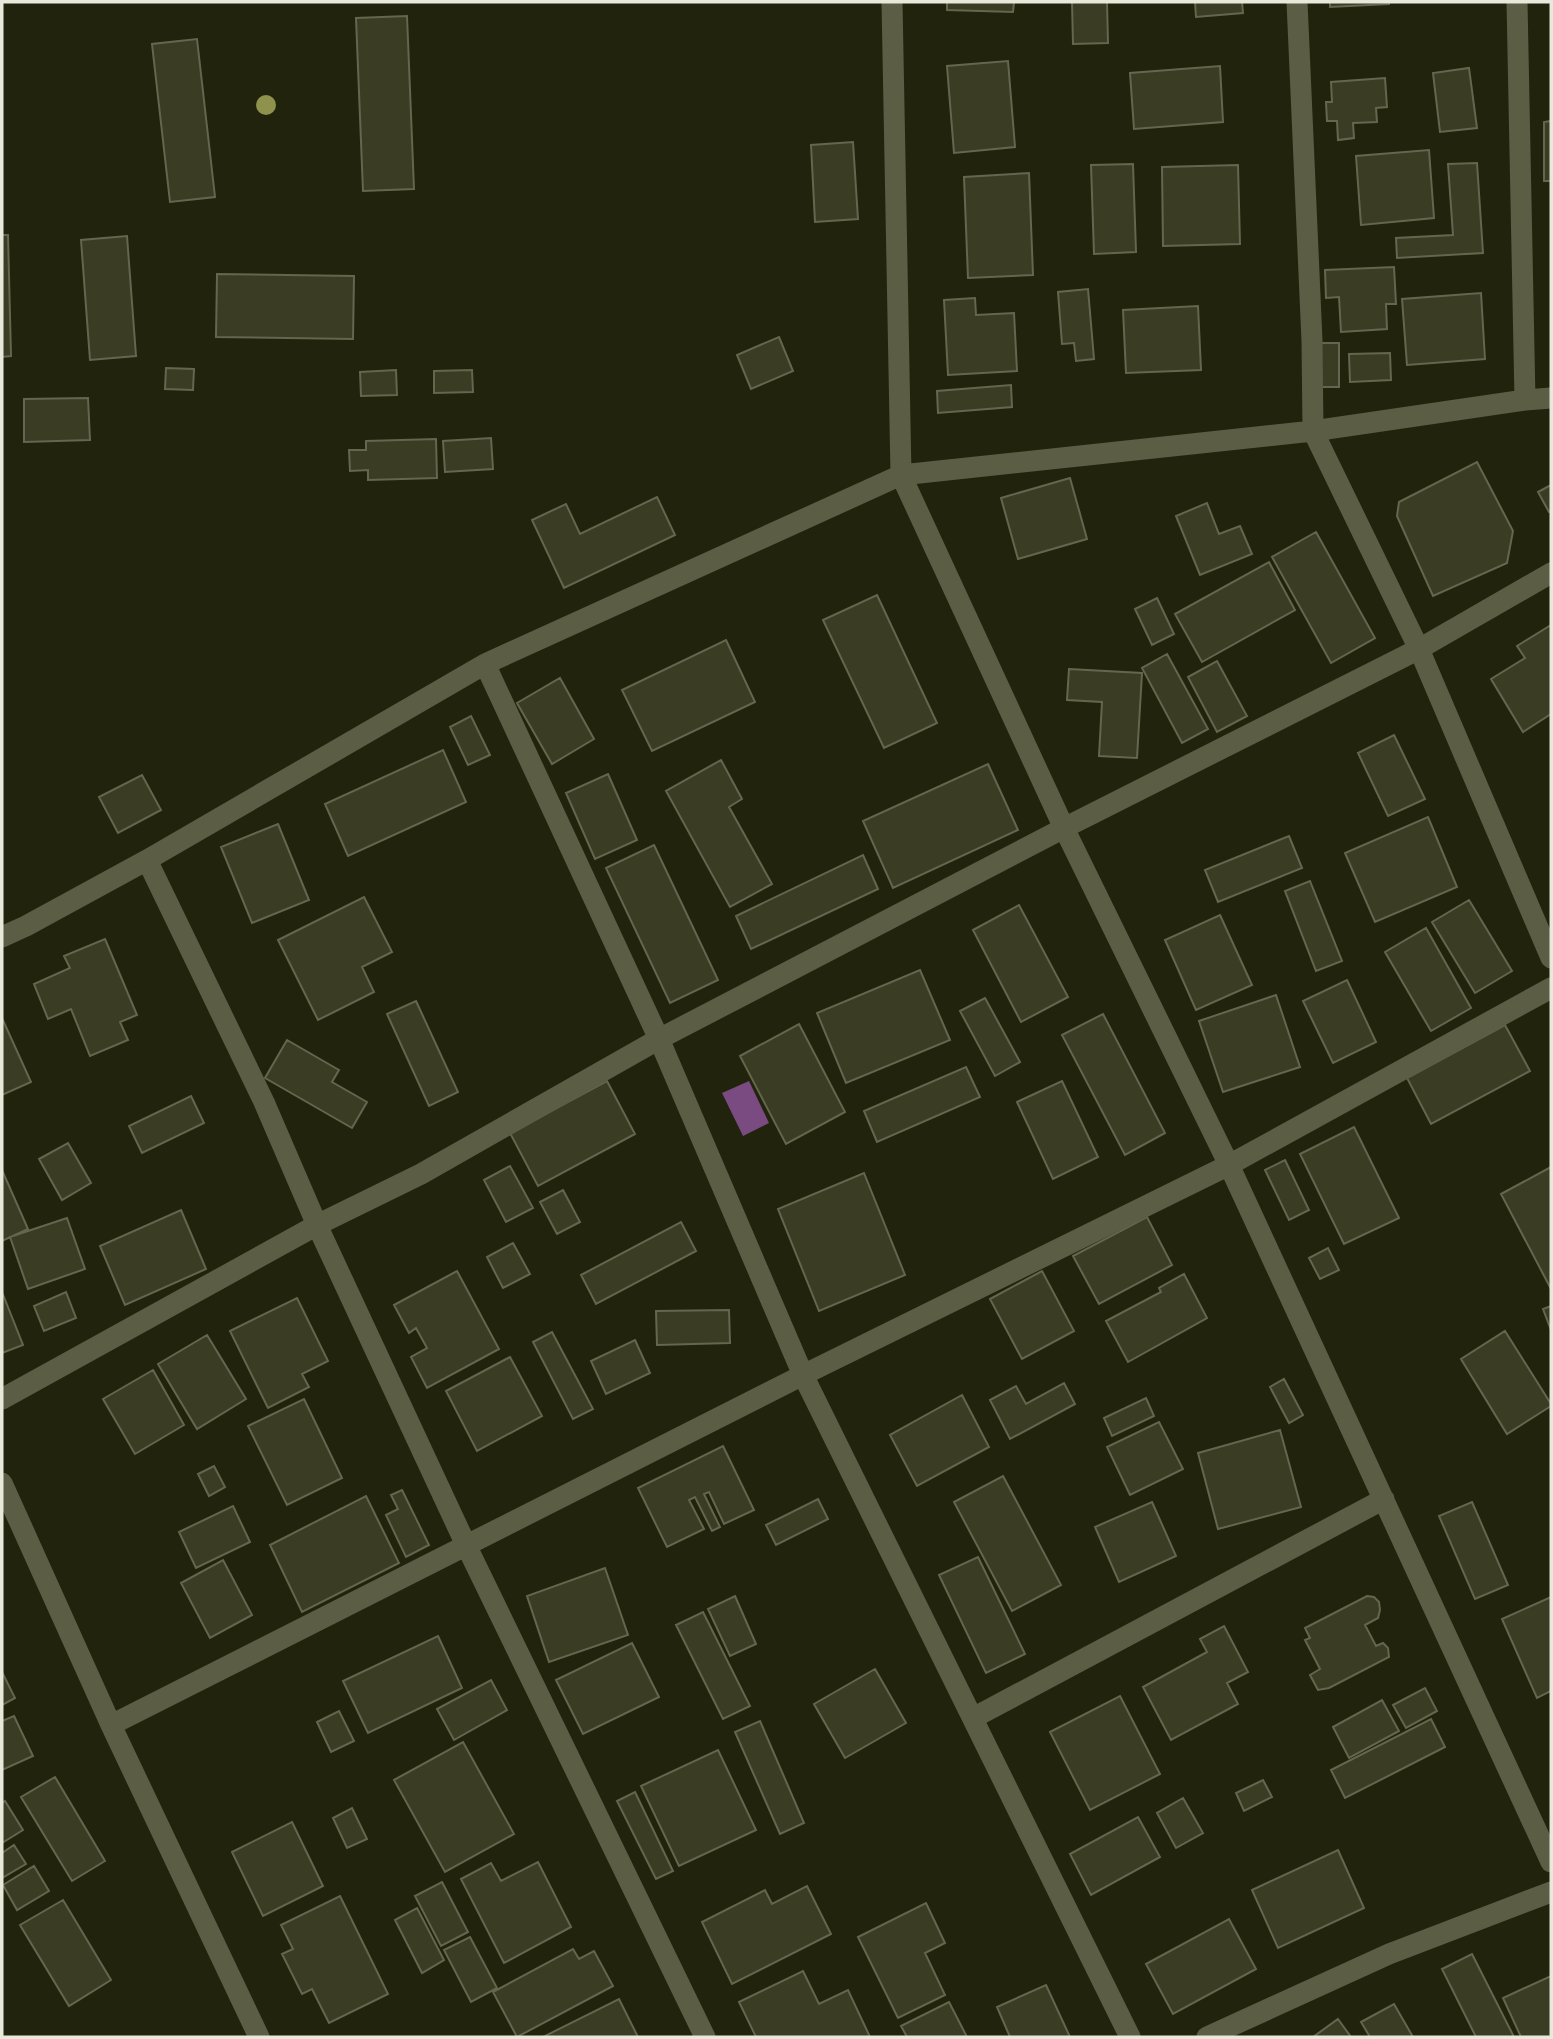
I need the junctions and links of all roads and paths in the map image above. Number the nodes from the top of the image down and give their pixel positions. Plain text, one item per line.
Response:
1 (892, 2) edge
2 (1297, 2) edge
3 (1517, 2) edge
4 (1551, 398) edge
5 (1525, 400) junction
6 (1313, 431) junction
7 (901, 475) junction
8 (1551, 573) edge
9 (1419, 649) junction
10 (485, 664) junction
11 (1064, 828) junction
12 (147, 860) junction
13 (2, 922) edge
14 (26, 926) junction
15 (2, 937) edge
16 (1551, 958) edge
17 (1551, 989) edge
18 (659, 1039) junction
19 (1229, 1165) junction
20 (317, 1225) junction
21 (803, 1375) junction
22 (2, 1399) edge
23 (2, 1482) edge
24 (1384, 1499) junction
25 (466, 1545) junction
26 (973, 1718) junction
27 (111, 1725) junction
28 (1551, 1862) edge
29 (1551, 1892) edge
30 (258, 2037) edge
31 (705, 2037) edge
32 (1129, 2037) edge
33 (1207, 2037) edge

1 - 7 street
2 - 6 street
3 - 5 street
4 - 5 street
5 - 6 street
6 - 7 street
6 - 9 street
7 - 10 street
7 - 11 street
8 - 9 street
9 - 11 street
9 - 16 street
10 - 12 street
10 - 18 street
11 - 18 street
11 - 19 street
12 - 14 street
12 - 20 street
13 - 14 street
14 - 15 street
17 - 19 street
18 - 20 street
18 - 21 street
19 - 21 street
19 - 24 street
20 - 22 street
20 - 25 street
21 - 25 street
21 - 26 street
23 - 27 street
24 - 26 street
24 - 28 street
25 - 27 street
25 - 31 street
26 - 32 street
27 - 30 street
29 - 33 street

